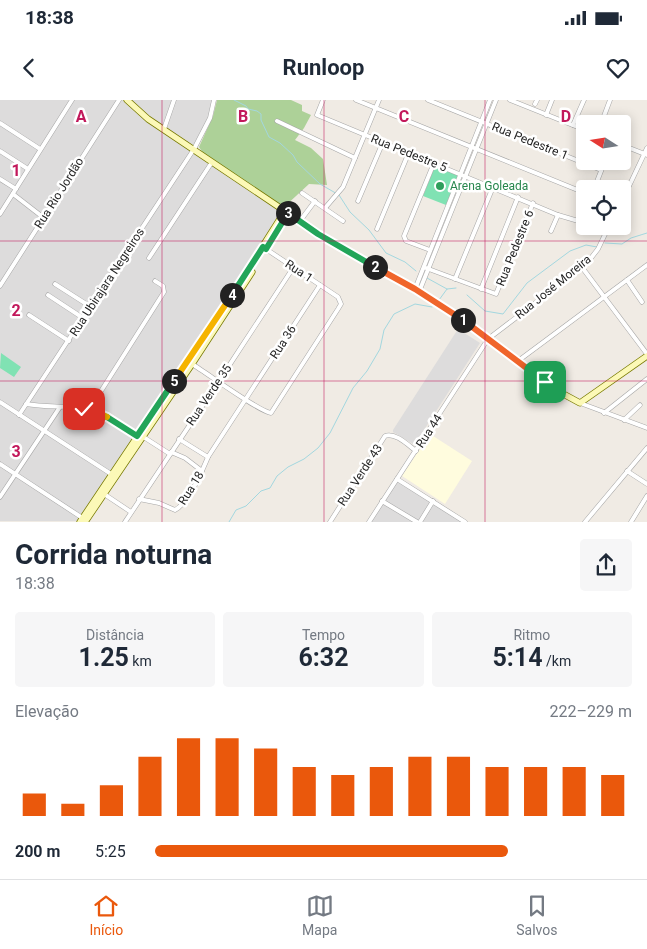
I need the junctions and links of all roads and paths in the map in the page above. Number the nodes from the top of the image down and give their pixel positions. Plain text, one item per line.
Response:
1 (72, 100) edge
2 (119, 100) edge
3 (128, 100) edge
4 (174, 100) edge
5 (214, 100) edge
6 (323, 100) edge
7 (356, 100) edge
8 (379, 100) edge
9 (428, 100) edge
10 (490, 100) edge
11 (496, 100) edge
12 (510, 100) edge
13 (552, 100) edge
14 (584, 100) edge
15 (610, 100) edge
16 (376, 108) junction
17 (546, 115) junction
18 (604, 115) edge
19 (277, 121) dead end
20 (482, 122) junction
21 (0, 123) edge
22 (486, 124) junction
23 (573, 125) junction
24 (576, 126) edge
25 (164, 129) junction
26 (365, 134) junction
27 (383, 142) junction
28 (631, 148) edge
29 (647, 148) edge
30 (40, 149) junction
31 (194, 149) junction
32 (474, 149) junction
33 (0, 151) edge
34 (409, 152) junction
35 (646, 154) edge
36 (355, 158) junction
37 (576, 160) edge
38 (212, 162) junction
39 (434, 163) junction
40 (28, 168) junction
41 (601, 170) edge
42 (463, 175) junction
43 (0, 179) edge
44 (597, 180) edge
45 (631, 183) edge
46 (493, 187) junction
47 (16, 189) junction
48 (576, 189) edge
49 (302, 193) dead end
50 (13, 194) junction
51 (518, 197) junction
52 (315, 201) junction
53 (358, 202) dead end
54 (533, 203) junction
55 (326, 208) junction
56 (286, 212) junction
57 (0, 214) edge
58 (558, 215) junction
59 (44, 218) junction
60 (576, 220) edge
61 (300, 221) junction
62 (343, 221) dead end
63 (377, 229) dead end
64 (551, 231) dead end
65 (604, 235) edge
66 (264, 248) junction
67 (430, 250) junction
68 (149, 258) dead end
69 (647, 265) edge
70 (581, 266) junction
71 (293, 268) junction
72 (426, 268) junction
73 (455, 279) junction
74 (627, 280) junction
75 (156, 281) dead end
76 (55, 284) dead end
77 (320, 285) junction
78 (0, 286) edge
79 (481, 289) junction
80 (417, 290) junction
81 (48, 295) dead end
82 (605, 297) junction
83 (642, 302) dead end
84 (91, 307) junction
85 (29, 315) dead end
86 (84, 318) junction
87 (488, 339) junction
88 (69, 341) junction
89 (647, 355) edge
90 (518, 361) junction
91 (192, 364) junction
92 (647, 379) edge
93 (219, 381) junction
94 (246, 400) junction
95 (0, 402) edge
96 (26, 404) junction
97 (580, 404) junction
98 (640, 405) dead end
99 (60, 407) junction
100 (89, 410) junction
101 (604, 413) junction
102 (20, 415) junction
103 (624, 420) junction
104 (647, 428) edge
105 (45, 431) junction
106 (140, 436) junction
107 (179, 439) junction
108 (647, 448) edge
109 (416, 451) junction
110 (170, 453) junction
111 (208, 457) junction
112 (0, 464) edge
113 (202, 471) junction
114 (627, 471) junction
115 (15, 474) junction
116 (111, 474) junction
117 (397, 478) junction
118 (647, 484) edge
119 (104, 494) junction
120 (647, 496) edge
121 (0, 497) edge
122 (139, 500) junction
123 (382, 501) junction
124 (433, 501) junction
125 (131, 512) junction
126 (83, 520) edge
127 (369, 521) edge
128 (125, 522) edge
129 (330, 522) edge
130 (419, 522) edge
131 (465, 522) edge
132 (584, 522) edge
133 (631, 522) edge

1 - 30 street
2 - 59 street, Rua Rio Jordão
3 - 25 main road
4 - 25 street
5 - 31 street, Rua Ubirajara Negreiros
6 - 26 street, Rua Pedestre 5
7 - 16 street
8 - 16 street
9 - 20 street, Rua Pedestre 1
10 - 20 street
11 - 22 street
12 - 17 street
13 - 17 street
14 - 23 street
15 - 18 street
16 - 26 street
16 - 32 street
17 - 23 street
19 - 36 street
20 - 22 street, Rua Pedestre 1
20 - 32 street
21 - 30 street
22 - 32 street
22 - 37 street, Rua Pedestre 1
23 - 24 street
25 - 31 main road
26 - 27 street, Rua Pedestre 5
26 - 36 street
27 - 34 street, Rua Pedestre 5
27 - 53 street
28 - 35 street
29 - 35 street
30 - 40 street
31 - 38 main road
31 - 84 street, Rua Ubirajara Negreiros
32 - 42 street
32 - 48 street
33 - 40 street
34 - 39 street, Rua Pedestre 5
34 - 63 street
35 - 45 street
36 - 55 street
38 - 56 main road
38 - 68 street
39 - 42 street, Rua Pedestre 5
39 - 67 street
40 - 47 street
41 - 44 street
42 - 46 street, Rua Pedestre 5
42 - 67 street
42 - 72 street
43 - 47 street
46 - 51 street, Rua Pedestre 5
46 - 73 street
47 - 50 street
49 - 52 street
50 - 57 street
50 - 59 street
51 - 54 street, Rua Pedestre 5
51 - 79 street
52 - 55 street
52 - 61 street
54 - 58 street, Rua Pedestre 5
54 - 79 street, Rua Pedestre 6
55 - 62 street
56 - 61 main road
56 - 66 main road
58 - 60 street, Rua Pedestre 5
58 - 64 street
59 - 78 street, Rua Rio Jordão
61 - 80 main road
65 - 70 street, Rua José Moreira
66 - 71 street, Rua 1
66 - 91 main road
66 - 106 main road
67 - 72 street
69 - 74 street
70 - 82 street
70 - 87 street, Rua José Moreira
71 - 77 street, Rua 1
71 - 93 street, Rua Verde 35
72 - 73 street
72 - 80 street
73 - 79 street
74 - 82 street
74 - 83 street
75 - 100 street
76 - 84 street
77 - 94 street, Rua 36
77 - 94 street, Rua 1
80 - 87 main road
81 - 86 street
82 - 89 street
82 - 90 street
84 - 86 street, Rua Ubirajara Negreiros
85 - 88 street
86 - 88 street, Rua Ubirajara Negreiros
87 - 90 main road
87 - 109 street, Rua 44
88 - 96 street, Rua Ubirajara Negreiros
89 - 97 main road
90 - 97 main road
91 - 93 street
91 - 106 main road
92 - 101 street
93 - 94 street
93 - 107 street, Rua Verde 35
94 - 111 street, Rua 18
95 - 102 street
96 - 99 street
96 - 102 street, Rua Ubirajara Negreiros
97 - 101 street
98 - 103 street
99 - 100 street
99 - 105 street
100 - 106 street
101 - 103 street
102 - 105 street
103 - 104 street
105 - 115 street
105 - 116 street
106 - 110 street
106 - 116 main road
106 - 119 main road
107 - 110 street, Rua Verde 35
107 - 111 street, Rua 18
108 - 114 street
109 - 117 street, Rua 44
109 - 129 street, Rua Verde 43
110 - 113 street
110 - 122 street, Rua Verde 35
111 - 113 street, Rua 18
112 - 115 street
113 - 122 street, Rua 18
114 - 118 street
114 - 132 street
115 - 121 street
115 - 126 street
116 - 126 main road
117 - 123 street, Rua 44
117 - 124 street
119 - 125 street
119 - 126 main road
120 - 133 street
122 - 125 street, Rua Verde 35
123 - 127 street, Rua 44
123 - 130 street
124 - 130 street
124 - 131 street
125 - 128 street, Rua Verde 35

